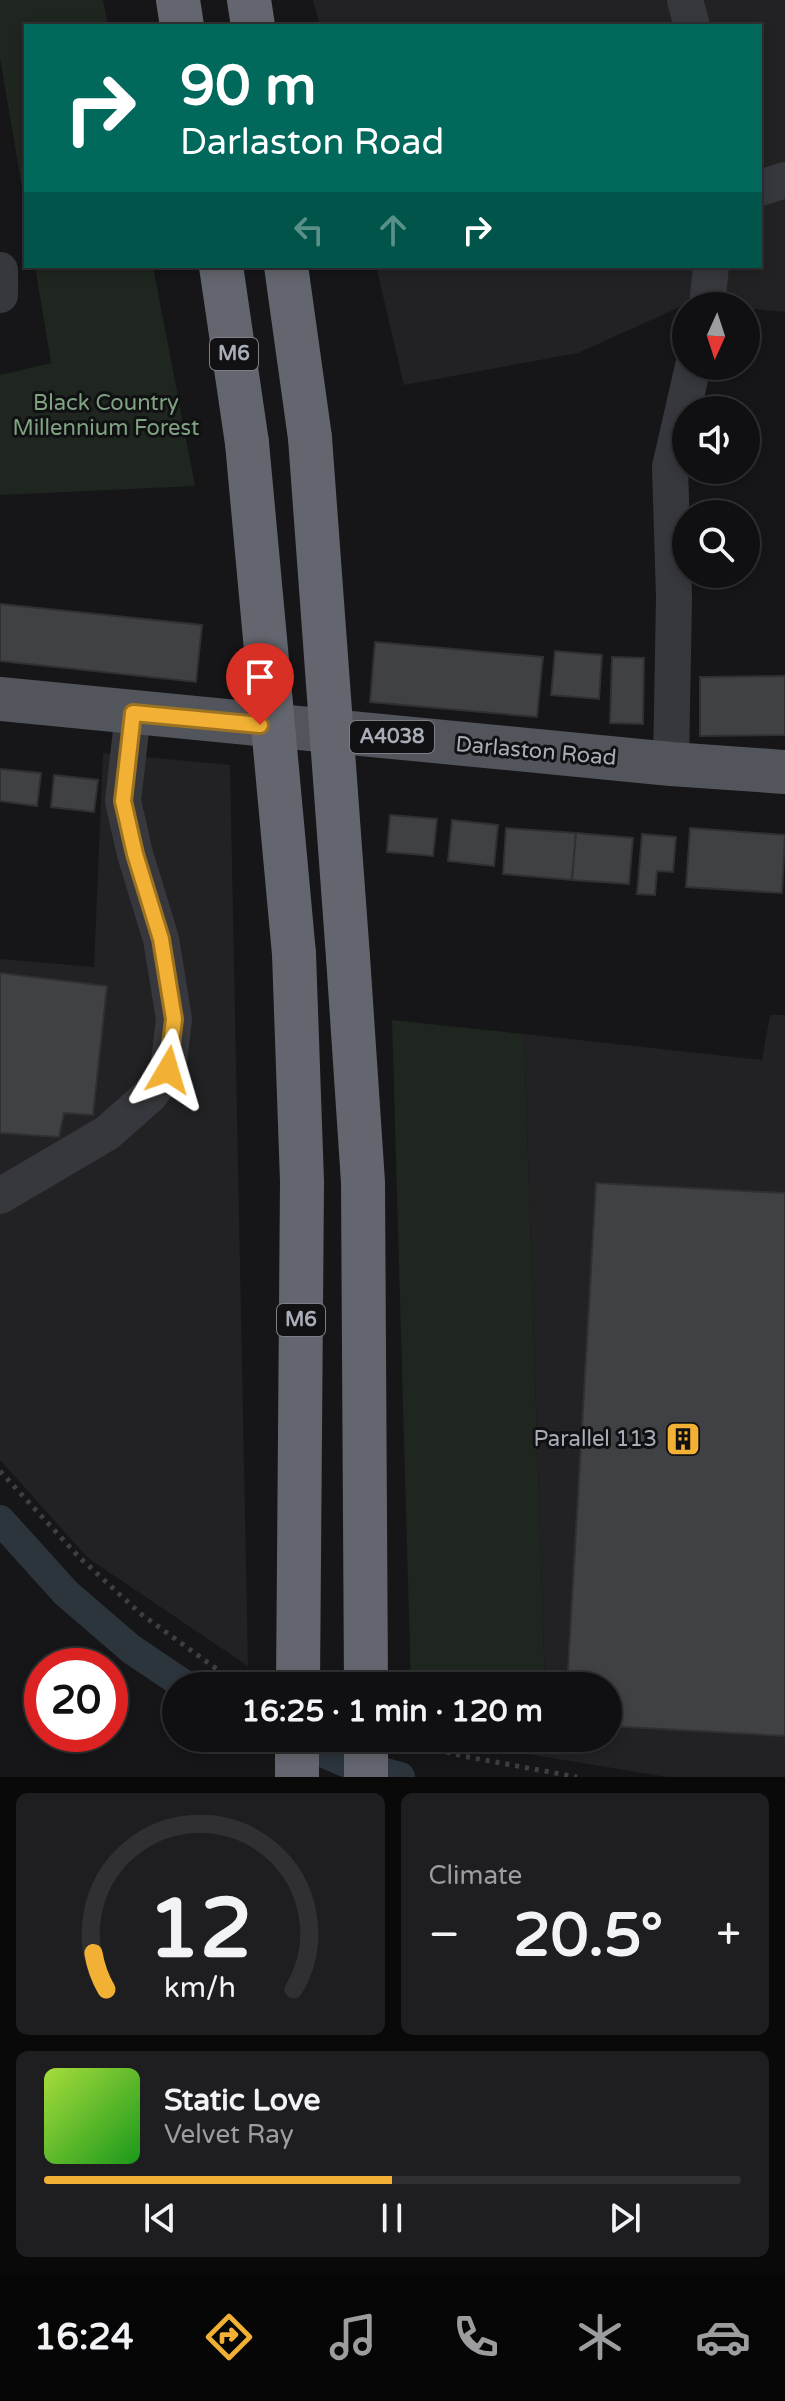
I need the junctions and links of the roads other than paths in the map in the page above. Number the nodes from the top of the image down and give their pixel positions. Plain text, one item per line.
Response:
1 (178, 0) edge
2 (249, 0) edge
3 (685, 0) edge
4 (182, 24) edge
5 (253, 24) edge
6 (691, 24) edge
7 (785, 180) edge
8 (762, 187) edge
9 (221, 268) edge
10 (286, 268) edge
11 (711, 268) edge
12 (0, 270) edge
13 (708, 292) edge
14 (0, 295) edge
15 (690, 380) edge
16 (0, 699) edge
17 (133, 713) junction
18 (671, 764) junction
19 (785, 772) edge
20 (0, 1196) edge
21 (298, 1672) edge
22 (366, 1672) edge
23 (297, 1752) edge
24 (366, 1752) edge
25 (297, 1777) edge
26 (366, 1777) edge

1 - 4 highway
2 - 5 highway
3 - 6 street
7 - 8 street
9 - 21 highway, M6, bridge
10 - 22 highway, bridge
11 - 13 street
12 - 14 street
15 - 18 street
16 - 17 main road, Darlaston Road / A4038
17 - 18 main road, Darlaston Road / A4038
17 - 20 street
18 - 19 main road, Darlaston Road / A4038
23 - 25 highway
24 - 26 highway

